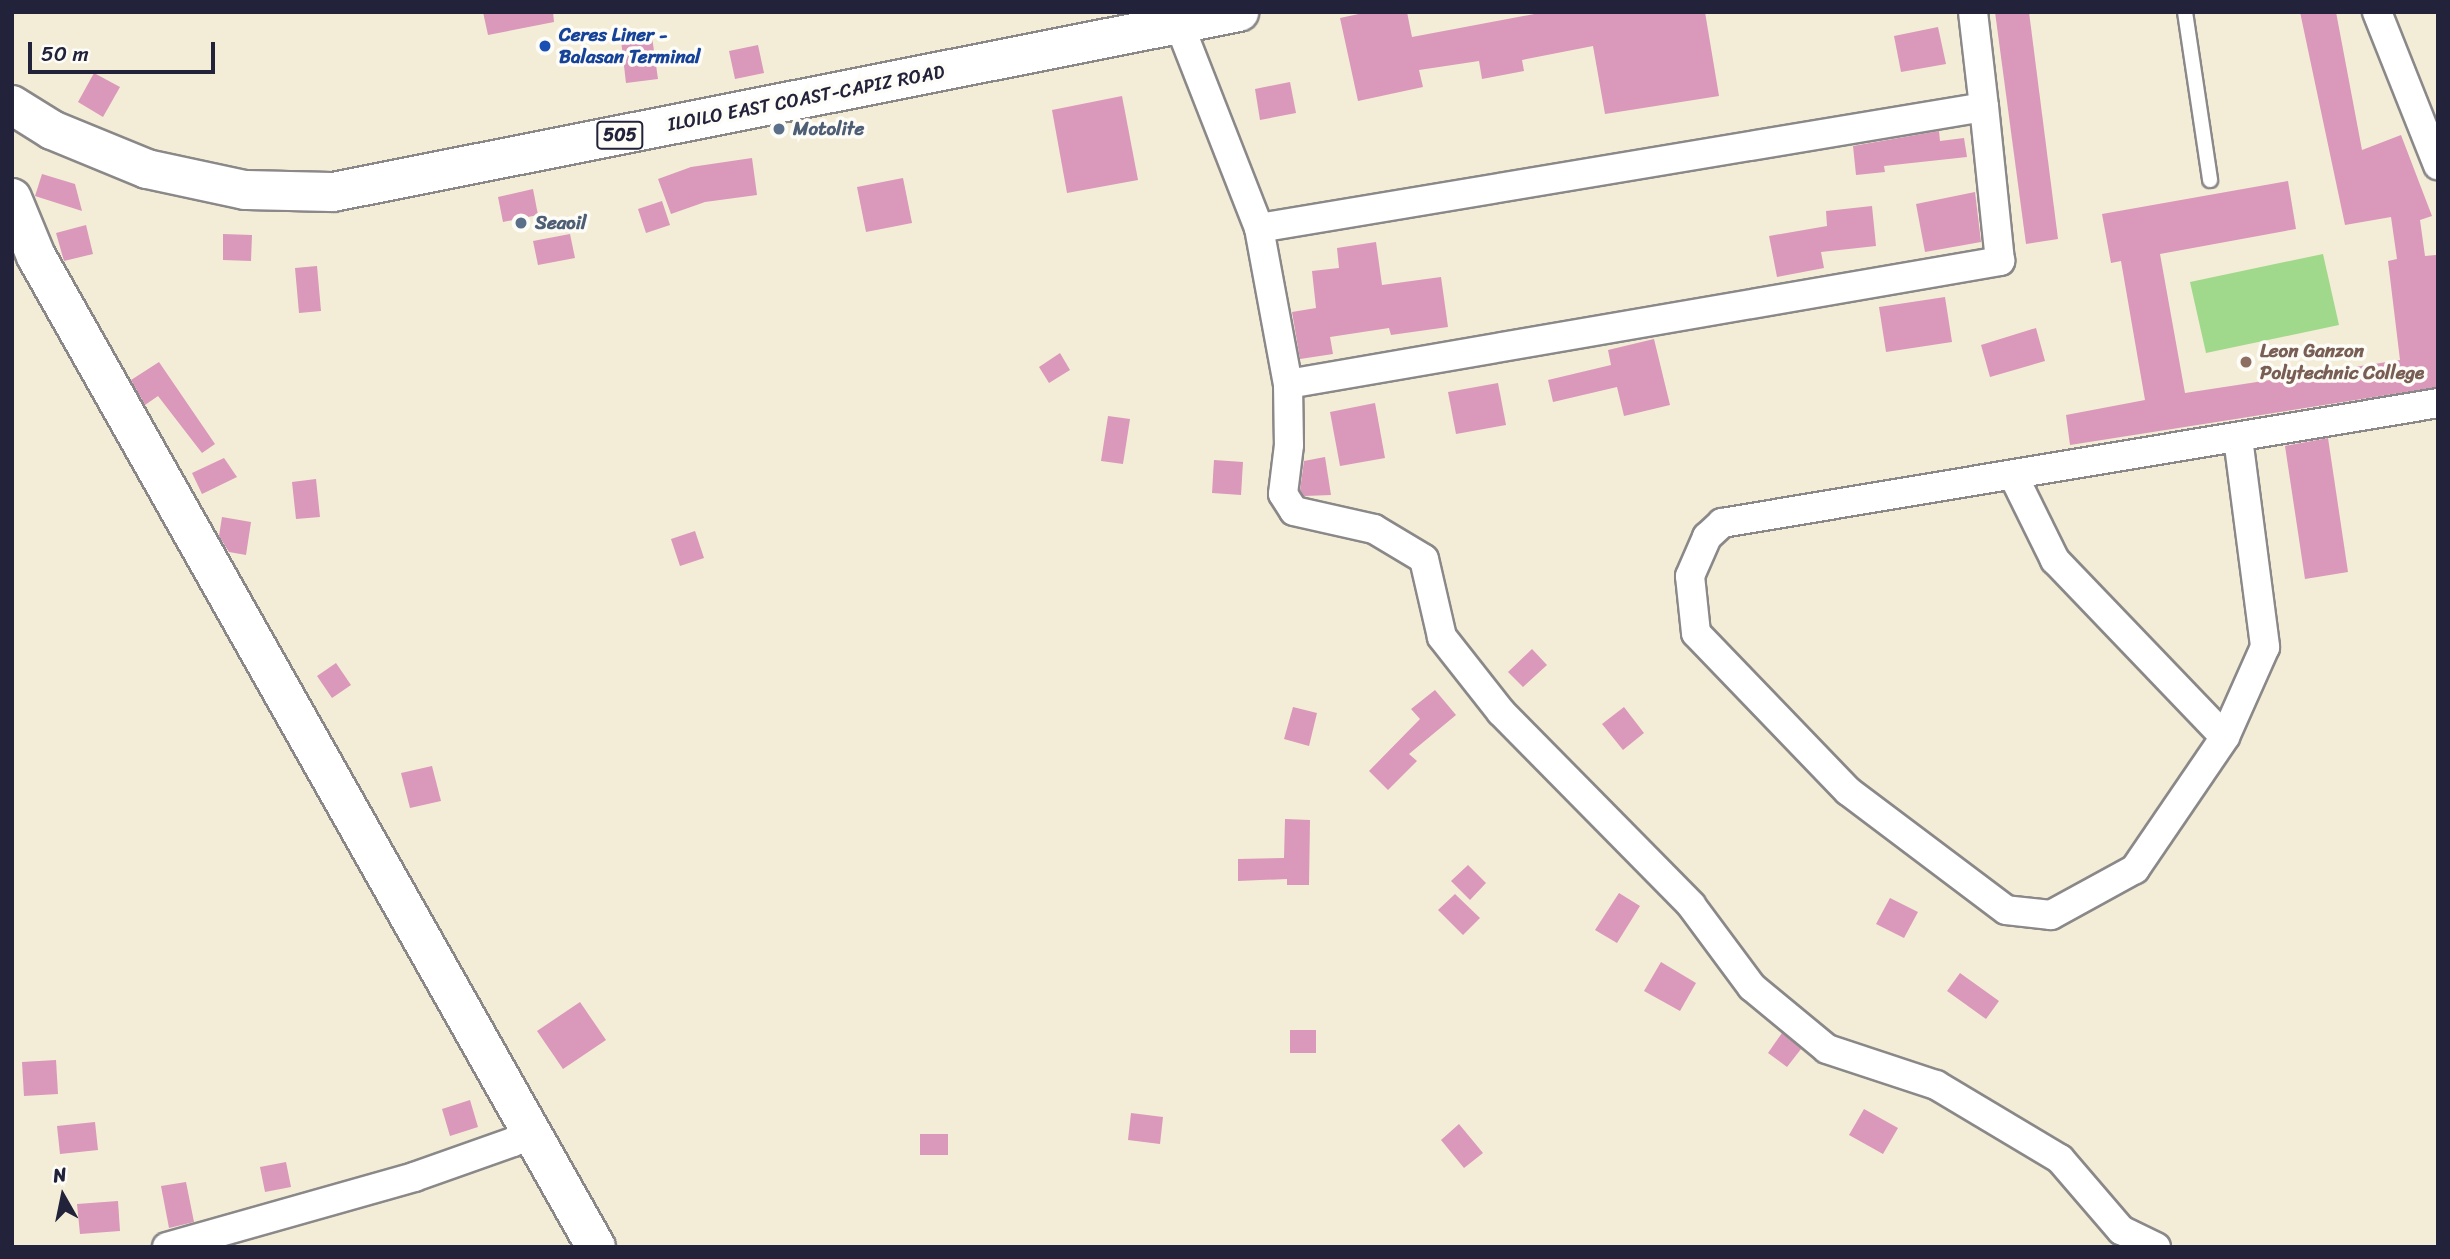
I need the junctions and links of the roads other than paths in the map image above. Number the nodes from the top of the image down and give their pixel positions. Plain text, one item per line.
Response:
1 (1239, 12) edge
2 (1973, 12) edge
3 (2185, 12) edge
4 (2377, 12) edge
5 (1179, 24) junction
6 (12, 105) edge
7 (1984, 107) junction
8 (2427, 109) edge
9 (2438, 165) edge
10 (2210, 180) dead end
11 (12, 198) edge
12 (1259, 229) junction
13 (1289, 384) junction
14 (2438, 403) edge
15 (2238, 438) junction
16 (2014, 477) junction
17 (2225, 737) junction
18 (530, 1131) junction
19 (167, 1247) edge
20 (596, 1247) edge
21 (2156, 1247) edge

1 - 5 main road, ILOILO EAST COAST-CAPIZ ROAD / 505
2 - 7 street
3 - 10 lane
4 - 8 street
5 - 6 main road, ILOILO EAST COAST-CAPIZ ROAD / 505
5 - 12 street
7 - 12 street
7 - 13 street
8 - 9 street
11 - 18 main road
12 - 13 street
13 - 21 street
14 - 15 street
15 - 16 street
15 - 17 street
16 - 17 street
16 - 17 street
18 - 19 street
18 - 20 main road

